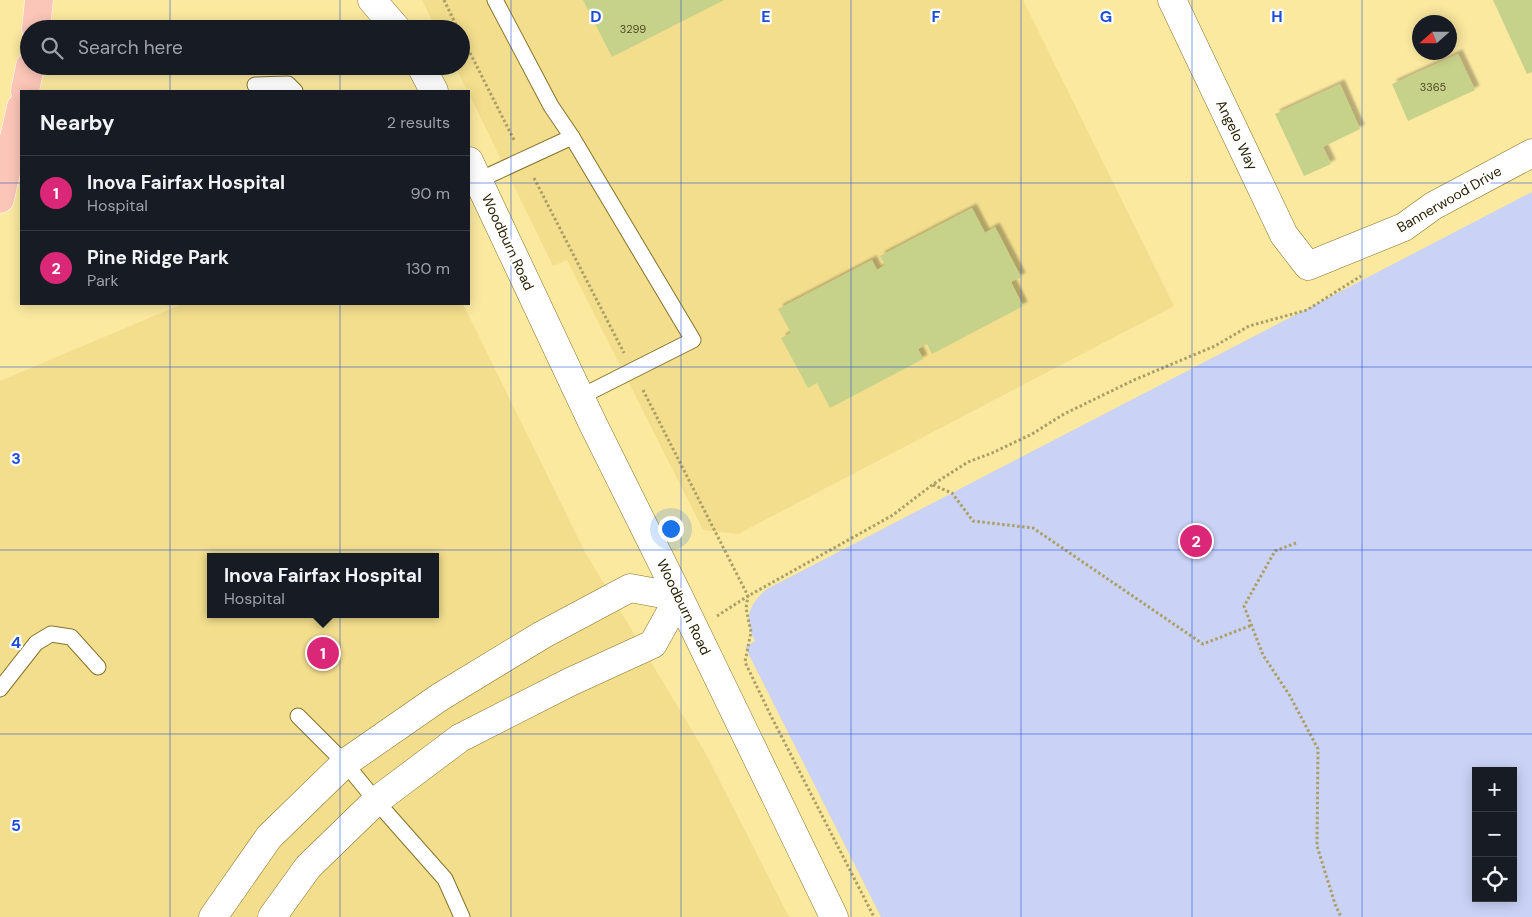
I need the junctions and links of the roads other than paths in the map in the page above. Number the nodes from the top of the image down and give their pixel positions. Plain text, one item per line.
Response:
1 (372, 0) edge
2 (495, 0) edge
3 (1172, 0) edge
4 (389, 20) edge
5 (28, 75) edge
6 (426, 75) edge
7 (255, 85) dead end
8 (25, 90) edge
9 (294, 90) edge
10 (433, 90) edge
11 (20, 111) edge
12 (572, 136) junction
13 (1532, 153) edge
14 (474, 171) edge
15 (0, 199) edge
16 (1308, 266) joint
17 (580, 397) junction
18 (680, 597) junction
19 (98, 667) dead end
20 (0, 689) edge
21 (298, 716) dead end
22 (344, 762) junction
23 (376, 801) junction
24 (213, 917) edge
25 (272, 917) edge
26 (462, 917) edge
27 (834, 917) edge

1 - 4 street
2 - 12 lane
3 - 16 street, Angelo Way
5 - 8 main road
6 - 10 street
7 - 9 lane
11 - 15 main road
12 - 14 lane
12 - 17 lane
13 - 16 street, Bannerwood Drive
14 - 17 street, Woodburn Road
17 - 18 street, Woodburn Road
18 - 22 street
18 - 23 street
18 - 27 street, Woodburn Road
19 - 20 lane
21 - 22 lane
22 - 23 lane
22 - 24 street
23 - 25 street
23 - 26 lane

